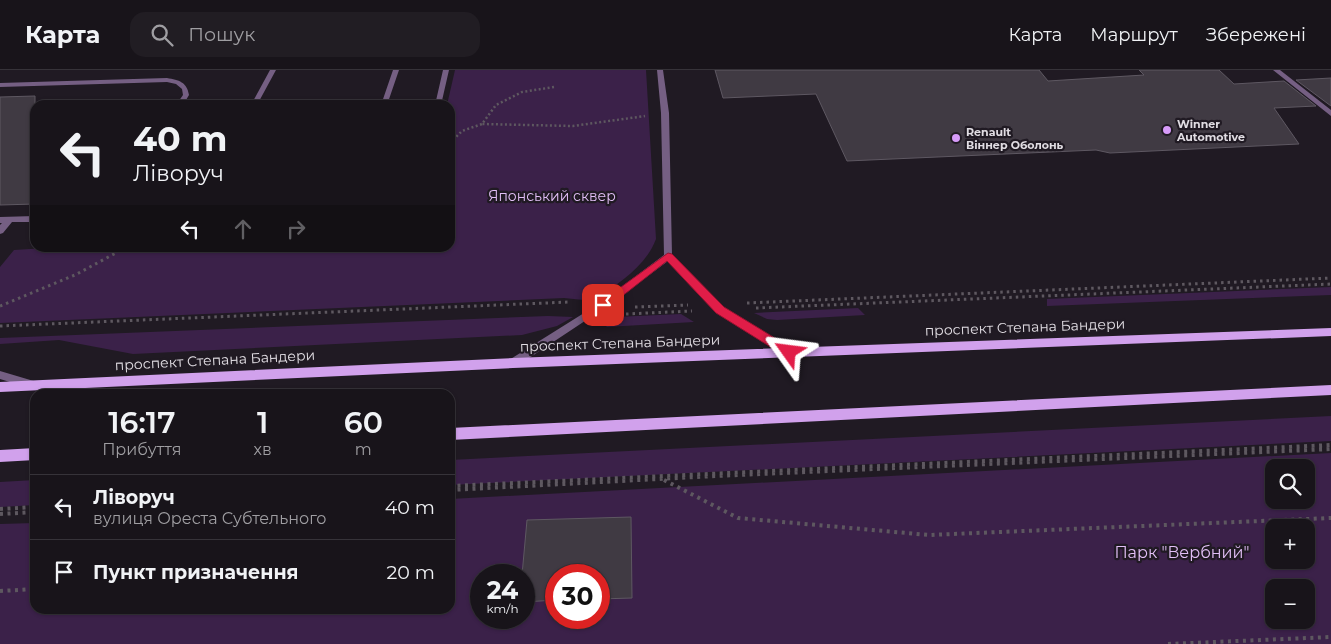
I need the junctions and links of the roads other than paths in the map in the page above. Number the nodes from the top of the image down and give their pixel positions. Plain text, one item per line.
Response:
1 (274, 70) edge
2 (396, 70) edge
3 (446, 70) edge
4 (660, 70) edge
5 (1276, 70) edge
6 (0, 85) edge
7 (182, 100) edge
8 (257, 100) edge
9 (386, 100) edge
10 (439, 100) edge
11 (1331, 114) edge
12 (30, 219) edge
13 (4, 220) edge
14 (0, 230) edge
15 (668, 256) junction
16 (1331, 332) edge
17 (789, 352) junction
18 (513, 363) junction
19 (0, 375) edge
20 (34, 385) junction
21 (0, 386) edge
22 (1331, 390) edge
23 (455, 434) edge
24 (30, 454) edge
25 (0, 456) edge

1 - 8 street
2 - 9 street
3 - 10 street
4 - 15 street
5 - 11 street
6 - 7 street
12 - 13 street
13 - 14 street
15 - 17 street
15 - 18 street
16 - 17 main road, проспект Степана Бандери
17 - 18 main road, проспект Степана Бандери
18 - 20 main road, проспект Степана Бандери
19 - 20 street
20 - 21 main road, проспект Степана Бандери
22 - 23 main road
24 - 25 main road

